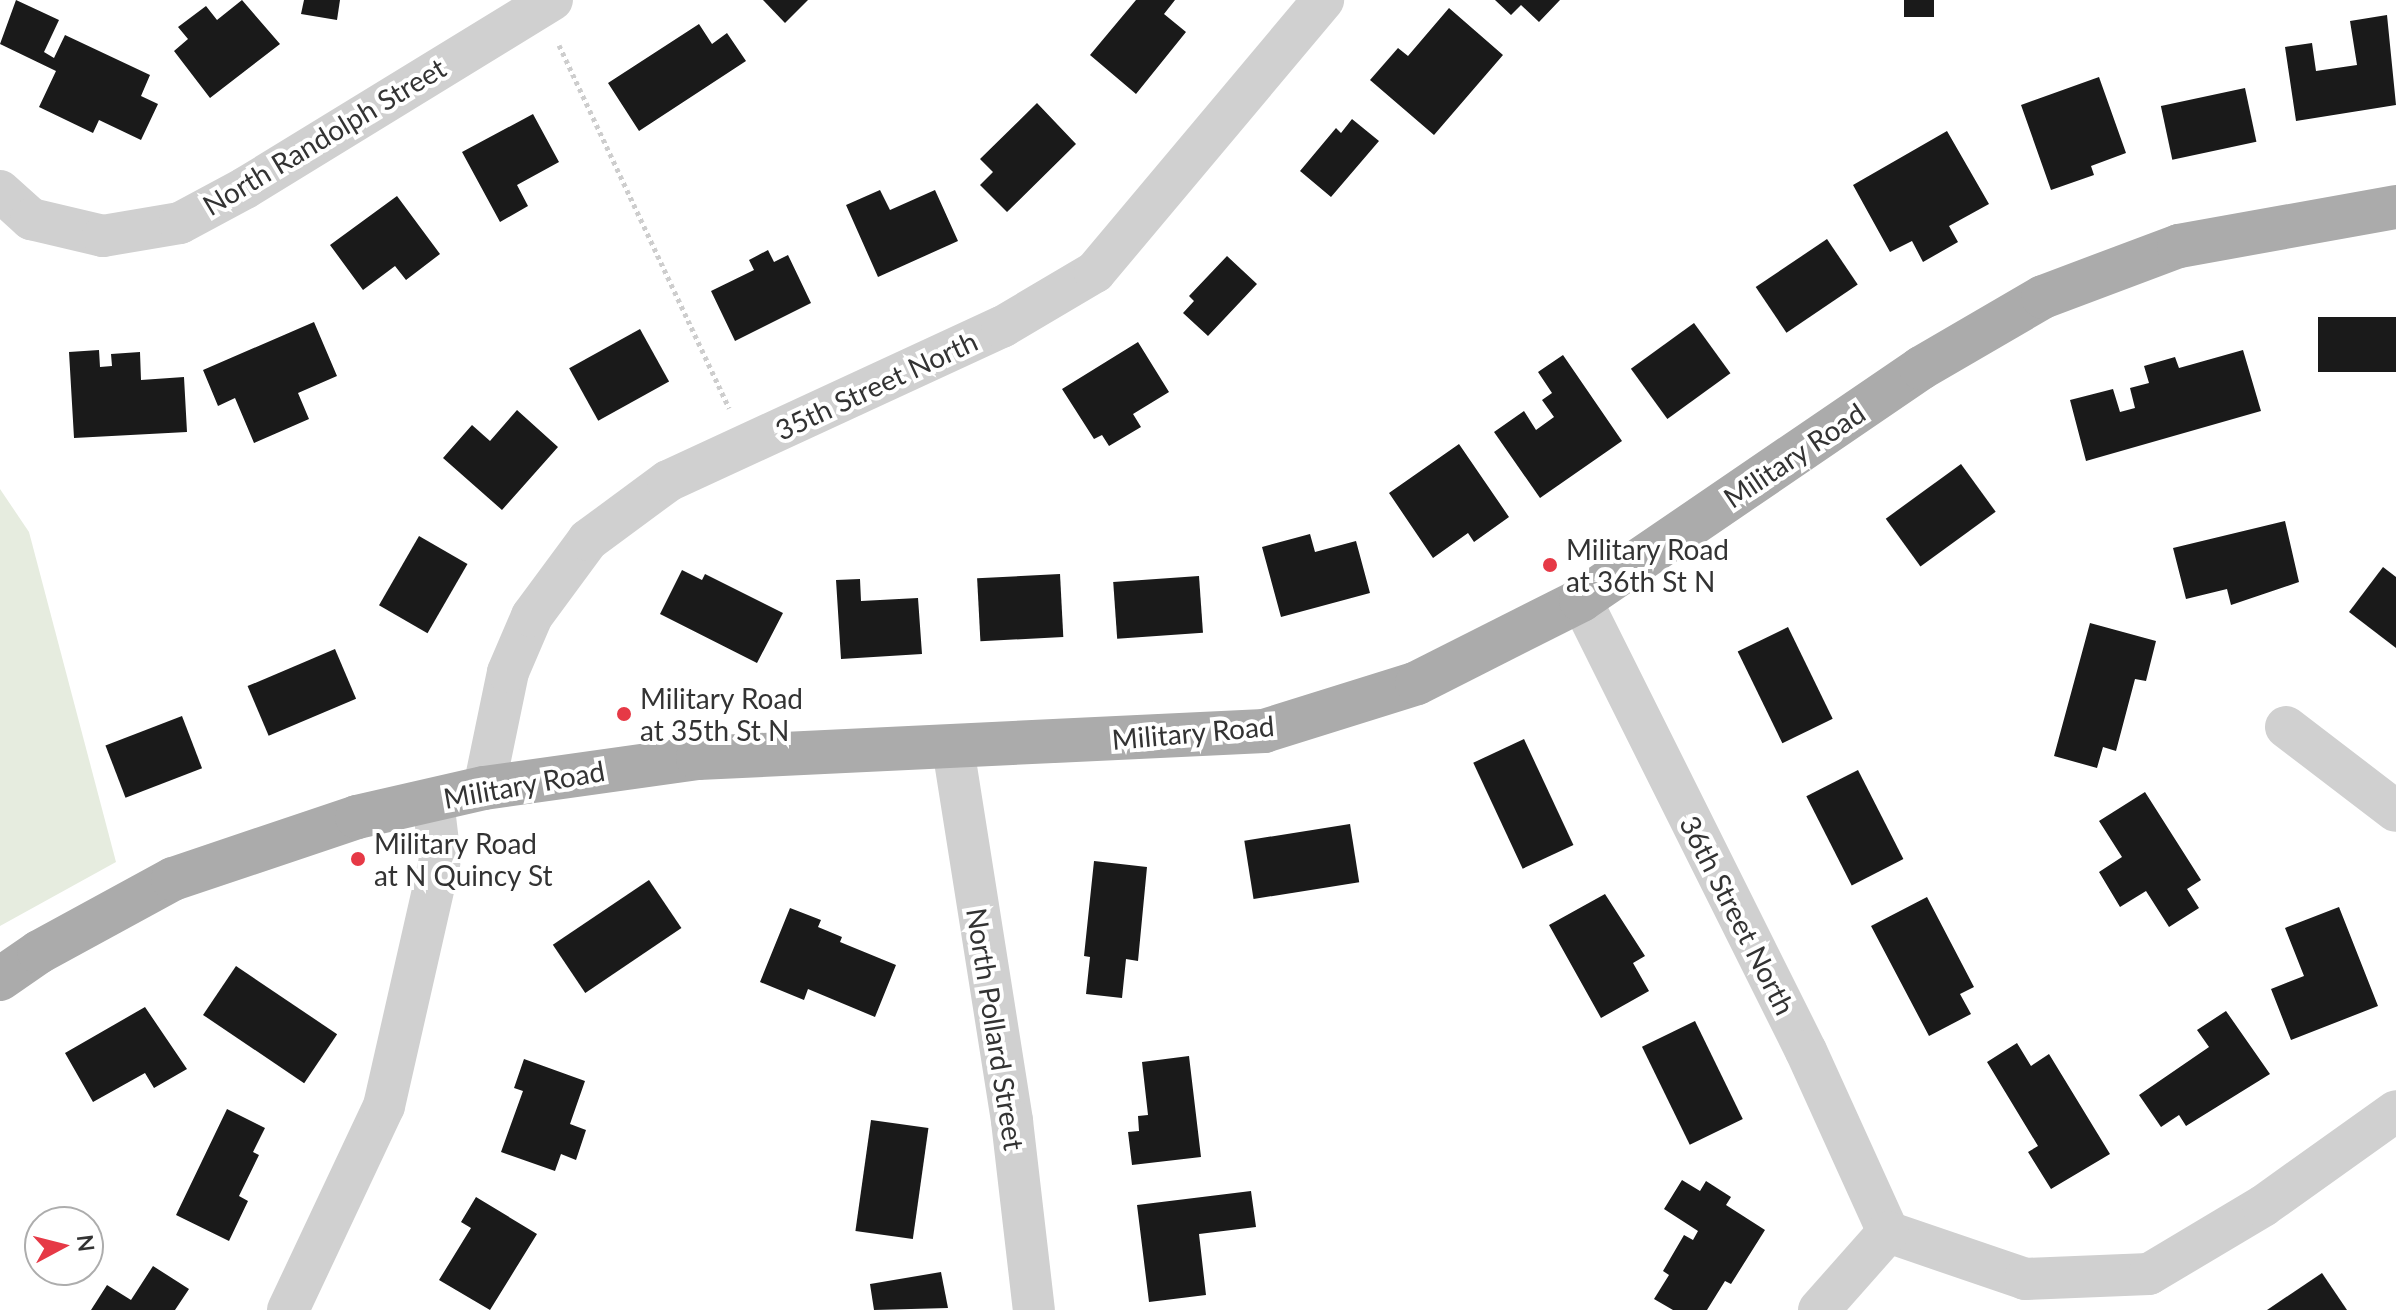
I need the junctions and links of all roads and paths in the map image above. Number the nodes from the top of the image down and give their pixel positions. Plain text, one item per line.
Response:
1 (552, 0) edge
2 (1323, 0) edge
3 (487, 15) edge
4 (559, 45) dead end
5 (0, 191) edge
6 (2396, 207) edge
7 (729, 409) dead end
8 (1581, 600) junction
9 (2286, 727) dead end
10 (953, 748) junction
11 (484, 788) junction
12 (433, 800) junction
13 (2396, 811) edge
14 (0, 979) edge
15 (2396, 1111) edge
16 (1888, 1232) junction
17 (288, 1310) edge
18 (1034, 1310) edge
19 (1819, 1310) edge

1 - 3 street, North Randolph Street
2 - 11 street, 35th Street North
3 - 5 street, North Randolph Street
4 - 7 path
6 - 8 main road, Military Road
8 - 10 main road, Military Road
8 - 16 street, 36th Street North
9 - 13 street
10 - 11 main road, Military Road
10 - 18 street, North Pollard Street
11 - 12 main road, Military Road
12 - 14 main road, Military Road
12 - 17 street
15 - 16 street
16 - 19 street

